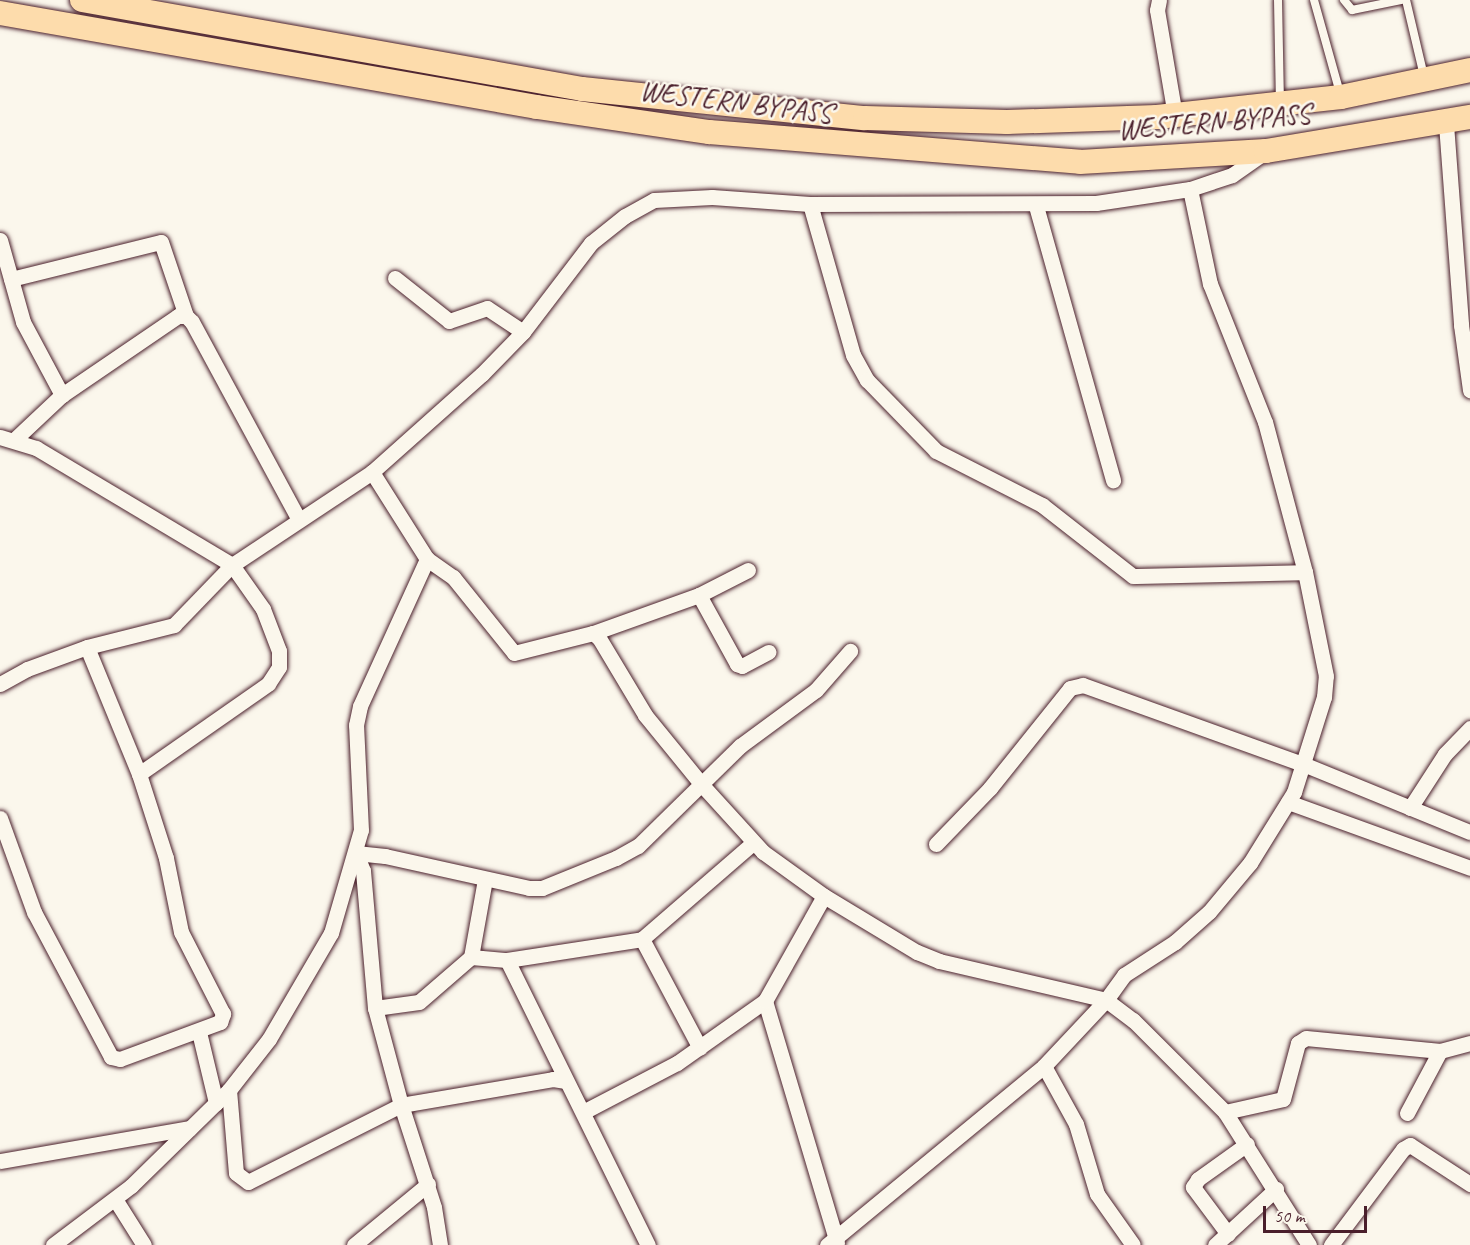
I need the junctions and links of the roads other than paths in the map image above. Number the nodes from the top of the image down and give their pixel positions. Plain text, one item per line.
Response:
1 (1159, 0) edge
2 (1278, 0) edge
3 (1314, 0) edge
4 (1344, 0) edge
5 (1401, 0) edge
6 (1406, 0) edge
7 (93, 1) edge
8 (0, 13) edge
9 (1470, 70) edge
10 (1425, 80) junction
11 (1341, 97) junction
12 (1280, 106) junction
13 (1175, 115) junction
14 (1470, 117) edge
15 (1446, 124) junction
16 (1266, 151) junction
17 (1190, 189) junction
18 (810, 204) junction
19 (1036, 206) junction
20 (0, 240) edge
21 (395, 278) dead end
22 (11, 279) junction
23 (186, 316) junction
24 (523, 332) junction
25 (1470, 390) edge
26 (62, 395) junction
27 (7, 438) edge
28 (372, 472) junction
29 (1113, 480) dead end
30 (298, 518) junction
31 (428, 559) junction
32 (232, 565) junction
33 (748, 570) dead end
34 (1305, 572) junction
35 (699, 595) junction
36 (592, 633) junction
37 (87, 647) junction
38 (850, 651) dead end
39 (768, 652) dead end
40 (0, 684) edge
41 (1470, 728) edge
42 (1303, 764) junction
43 (139, 774) junction
44 (702, 785) junction
45 (1288, 802) junction
46 (1410, 808) junction
47 (0, 818) edge
48 (1470, 832) edge
49 (753, 843) junction
50 (936, 844) dead end
51 (356, 853) junction
52 (1470, 867) edge
53 (485, 879) junction
54 (824, 896) junction
55 (642, 939) junction
56 (471, 957) junction
57 (507, 960) junction
58 (1106, 1000) junction
59 (765, 1001) junction
60 (375, 1008) junction
61 (198, 1032) junction
62 (1470, 1043) edge
63 (700, 1048) junction
64 (1440, 1051) junction
65 (1044, 1066) junction
66 (566, 1081) junction
67 (229, 1090) junction
68 (216, 1103) junction
69 (401, 1105) junction
70 (585, 1111) junction
71 (1225, 1112) junction
72 (1407, 1113) dead end
73 (190, 1128) junction
74 (1246, 1144) junction
75 (0, 1161) edge
76 (428, 1184) junction
77 (1470, 1184) edge
78 (1276, 1189) junction
79 (115, 1199) junction
80 (1228, 1234) junction
81 (833, 1242) edge
82 (439, 1244) edge
83 (53, 1245) edge
84 (144, 1245) edge
85 (354, 1245) edge
86 (648, 1245) edge
87 (1133, 1245) edge
88 (1215, 1245) edge
89 (1309, 1245) edge
90 (1331, 1245) edge

1 - 13 street
2 - 12 lane
3 - 11 lane
4 - 5 lane
6 - 10 lane
7 - 13 main road, WESTERN BYPASS
8 - 16 main road, WESTERN BYPASS
9 - 10 main road, WESTERN BYPASS
10 - 11 main road, WESTERN BYPASS
11 - 12 main road, WESTERN BYPASS
12 - 13 main road, WESTERN BYPASS
14 - 15 main road, WESTERN BYPASS
15 - 16 main road, WESTERN BYPASS
15 - 25 street
16 - 17 street
17 - 19 street
17 - 34 street
18 - 19 street
18 - 24 street
18 - 34 street
19 - 29 street
20 - 22 street
21 - 24 street
22 - 23 street
22 - 26 street
23 - 26 street
23 - 30 street
24 - 28 street
26 - 27 street
27 - 32 street
28 - 30 street
28 - 31 street
30 - 32 street
31 - 36 street
31 - 51 street
32 - 37 street
32 - 43 street
33 - 35 street
34 - 42 street
35 - 36 street
35 - 39 street
36 - 44 street
37 - 40 street
37 - 43 street
38 - 44 street
41 - 46 street
42 - 45 street
42 - 46 street
42 - 50 street
43 - 61 street
44 - 49 street
44 - 53 street
45 - 52 street
45 - 58 street
46 - 48 street
47 - 61 street
49 - 54 street
49 - 55 street
51 - 53 street
51 - 60 street
51 - 67 street
53 - 56 street
54 - 58 street
54 - 59 street
55 - 57 street
55 - 63 street
56 - 57 street
56 - 60 street
57 - 66 street
58 - 65 street
58 - 71 street
59 - 63 street
59 - 81 street
60 - 69 street
61 - 68 street
62 - 64 street
63 - 70 street
64 - 71 street
64 - 72 street
65 - 81 street
65 - 87 street
66 - 69 street
66 - 70 street
67 - 68 street
67 - 69 street
68 - 73 street
69 - 76 street
70 - 86 street
71 - 74 street
73 - 75 street
73 - 79 street
74 - 78 street
74 - 80 street
76 - 82 street
76 - 85 street
77 - 90 street
78 - 80 street
78 - 89 street
79 - 83 street
79 - 84 street
80 - 88 street

